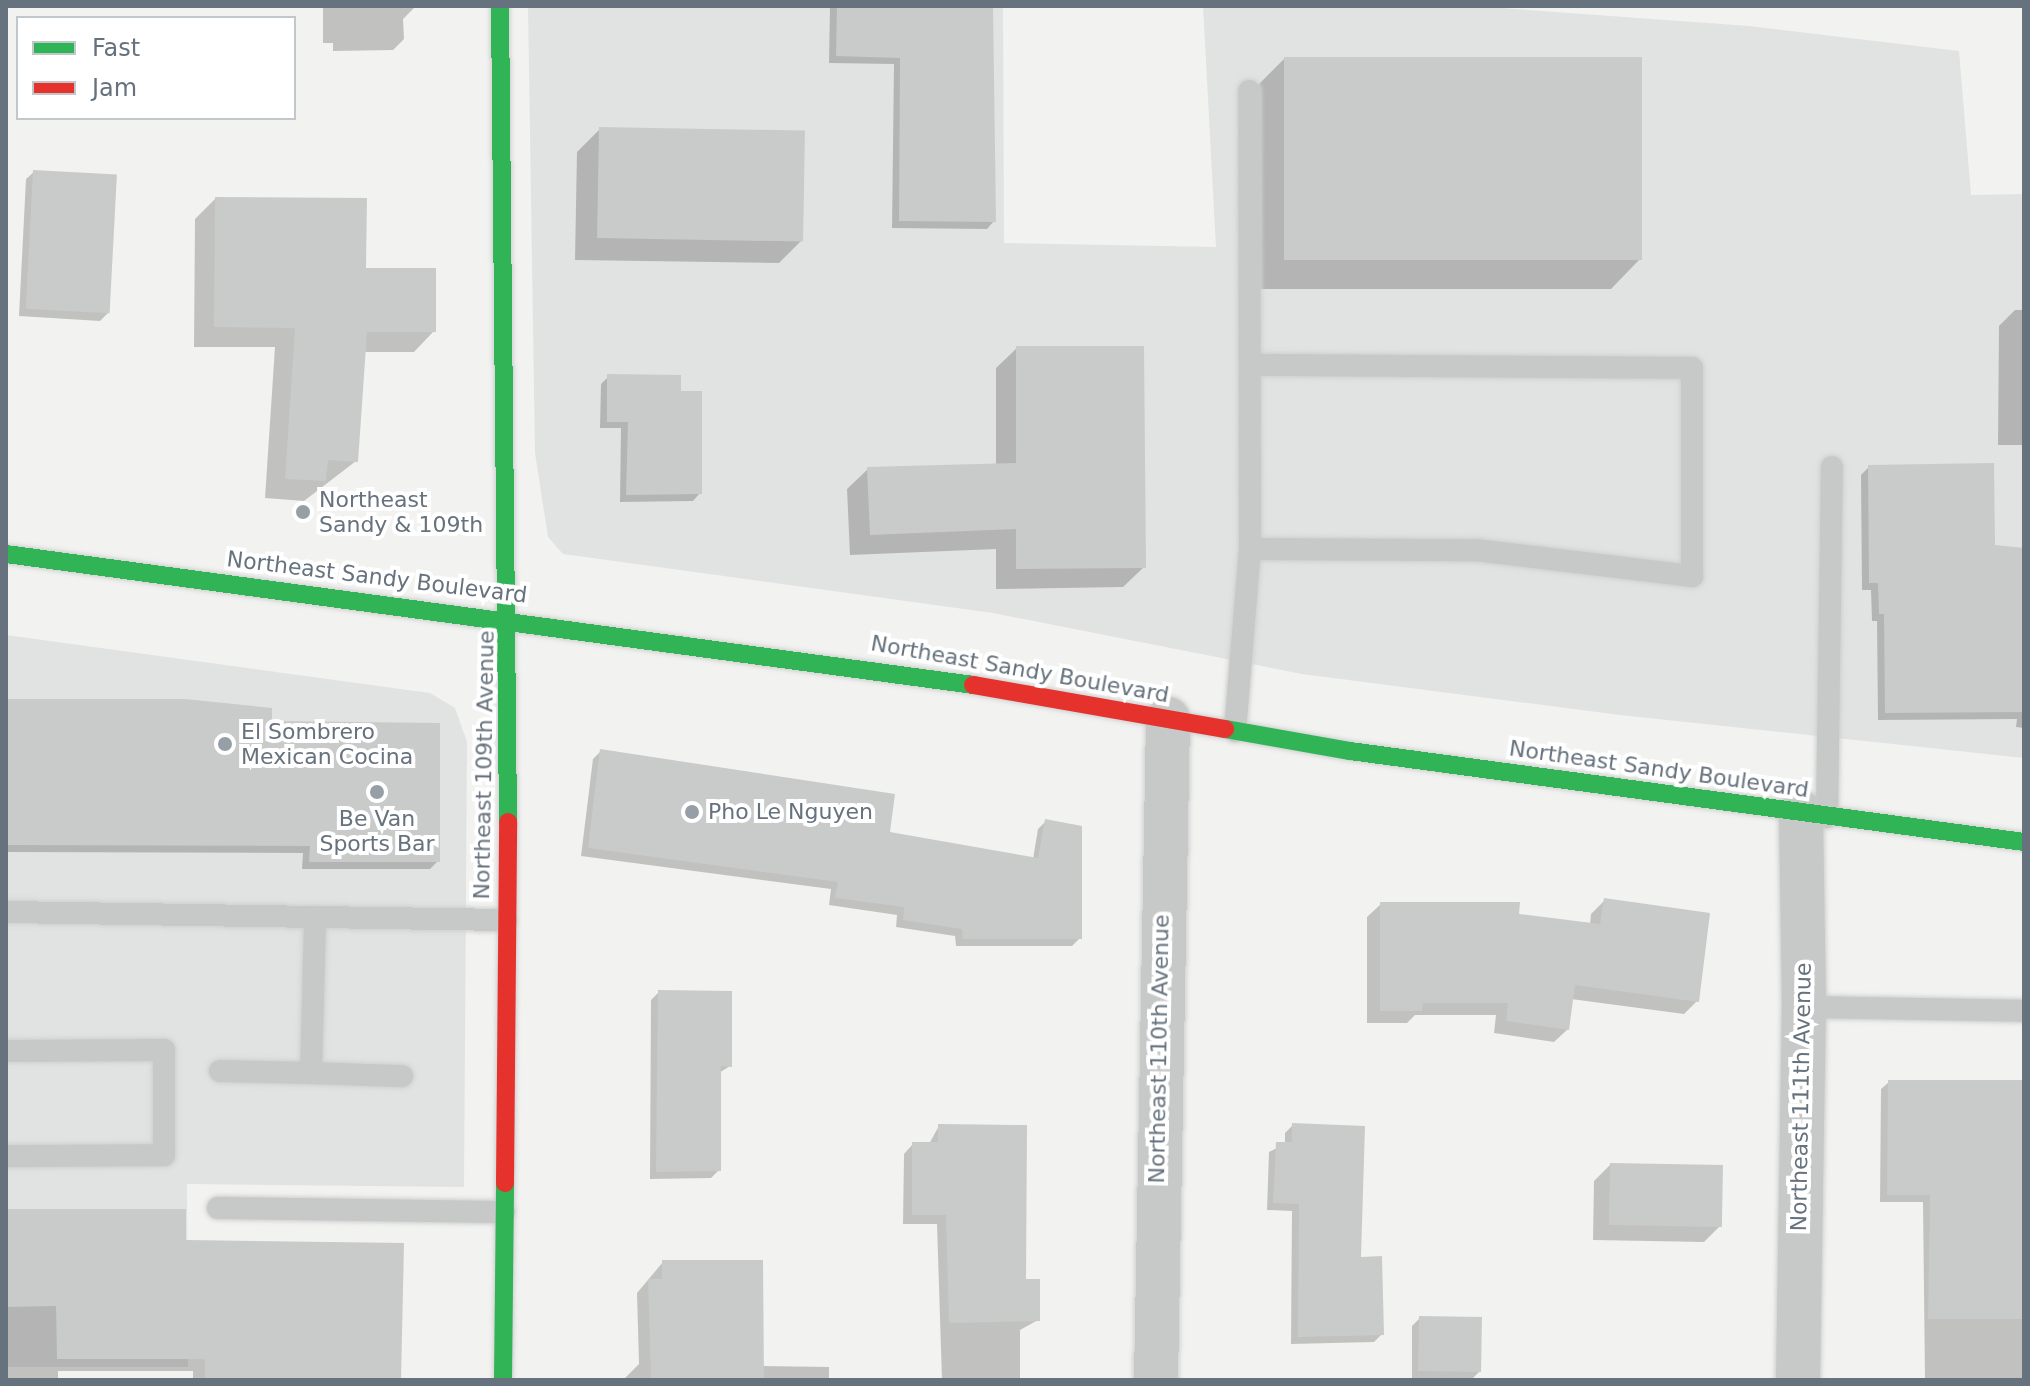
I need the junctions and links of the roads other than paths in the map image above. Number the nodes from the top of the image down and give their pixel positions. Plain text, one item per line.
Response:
1 (500, 6) edge
2 (1249, 91) dead end
3 (1250, 365) junction
4 (1832, 467) dead end
5 (1250, 549) junction
6 (6, 554) edge
7 (510, 617) junction
8 (1168, 719) junction
9 (1235, 731) junction
10 (1814, 815) junction
11 (2024, 842) edge
12 (6, 912) edge
13 (315, 917) junction
14 (506, 920) junction
15 (1804, 1007) junction
16 (2024, 1011) edge
17 (6, 1051) edge
18 (220, 1071) dead end
19 (311, 1073) junction
20 (402, 1076) dead end
21 (6, 1156) edge
22 (218, 1208) dead end
23 (504, 1212) junction
24 (503, 1380) edge
25 (1156, 1380) edge
26 (1798, 1380) edge

1 - 7 main road, Northeast 109th Avenue
2 - 3 lane
3 - 5 lane
3 - 5 lane
4 - 10 lane
5 - 9 lane
6 - 7 main road, Northeast Sandy Boulevard
7 - 8 main road, Northeast Sandy Boulevard
7 - 14 main road, Northeast 109th Avenue
8 - 9 main road, Northeast Sandy Boulevard
8 - 25 street, Northeast 110th Avenue
9 - 10 main road, Northeast Sandy Boulevard
10 - 11 main road, Northeast Sandy Boulevard
10 - 15 street, Northeast 111th Avenue
12 - 13 lane
13 - 14 lane
13 - 19 lane
14 - 23 main road, Northeast 109th Avenue
15 - 16 lane
15 - 26 street, Northeast 111th Avenue
17 - 21 lane
18 - 19 lane
19 - 20 lane
22 - 23 lane
23 - 24 main road, Northeast 109th Avenue

